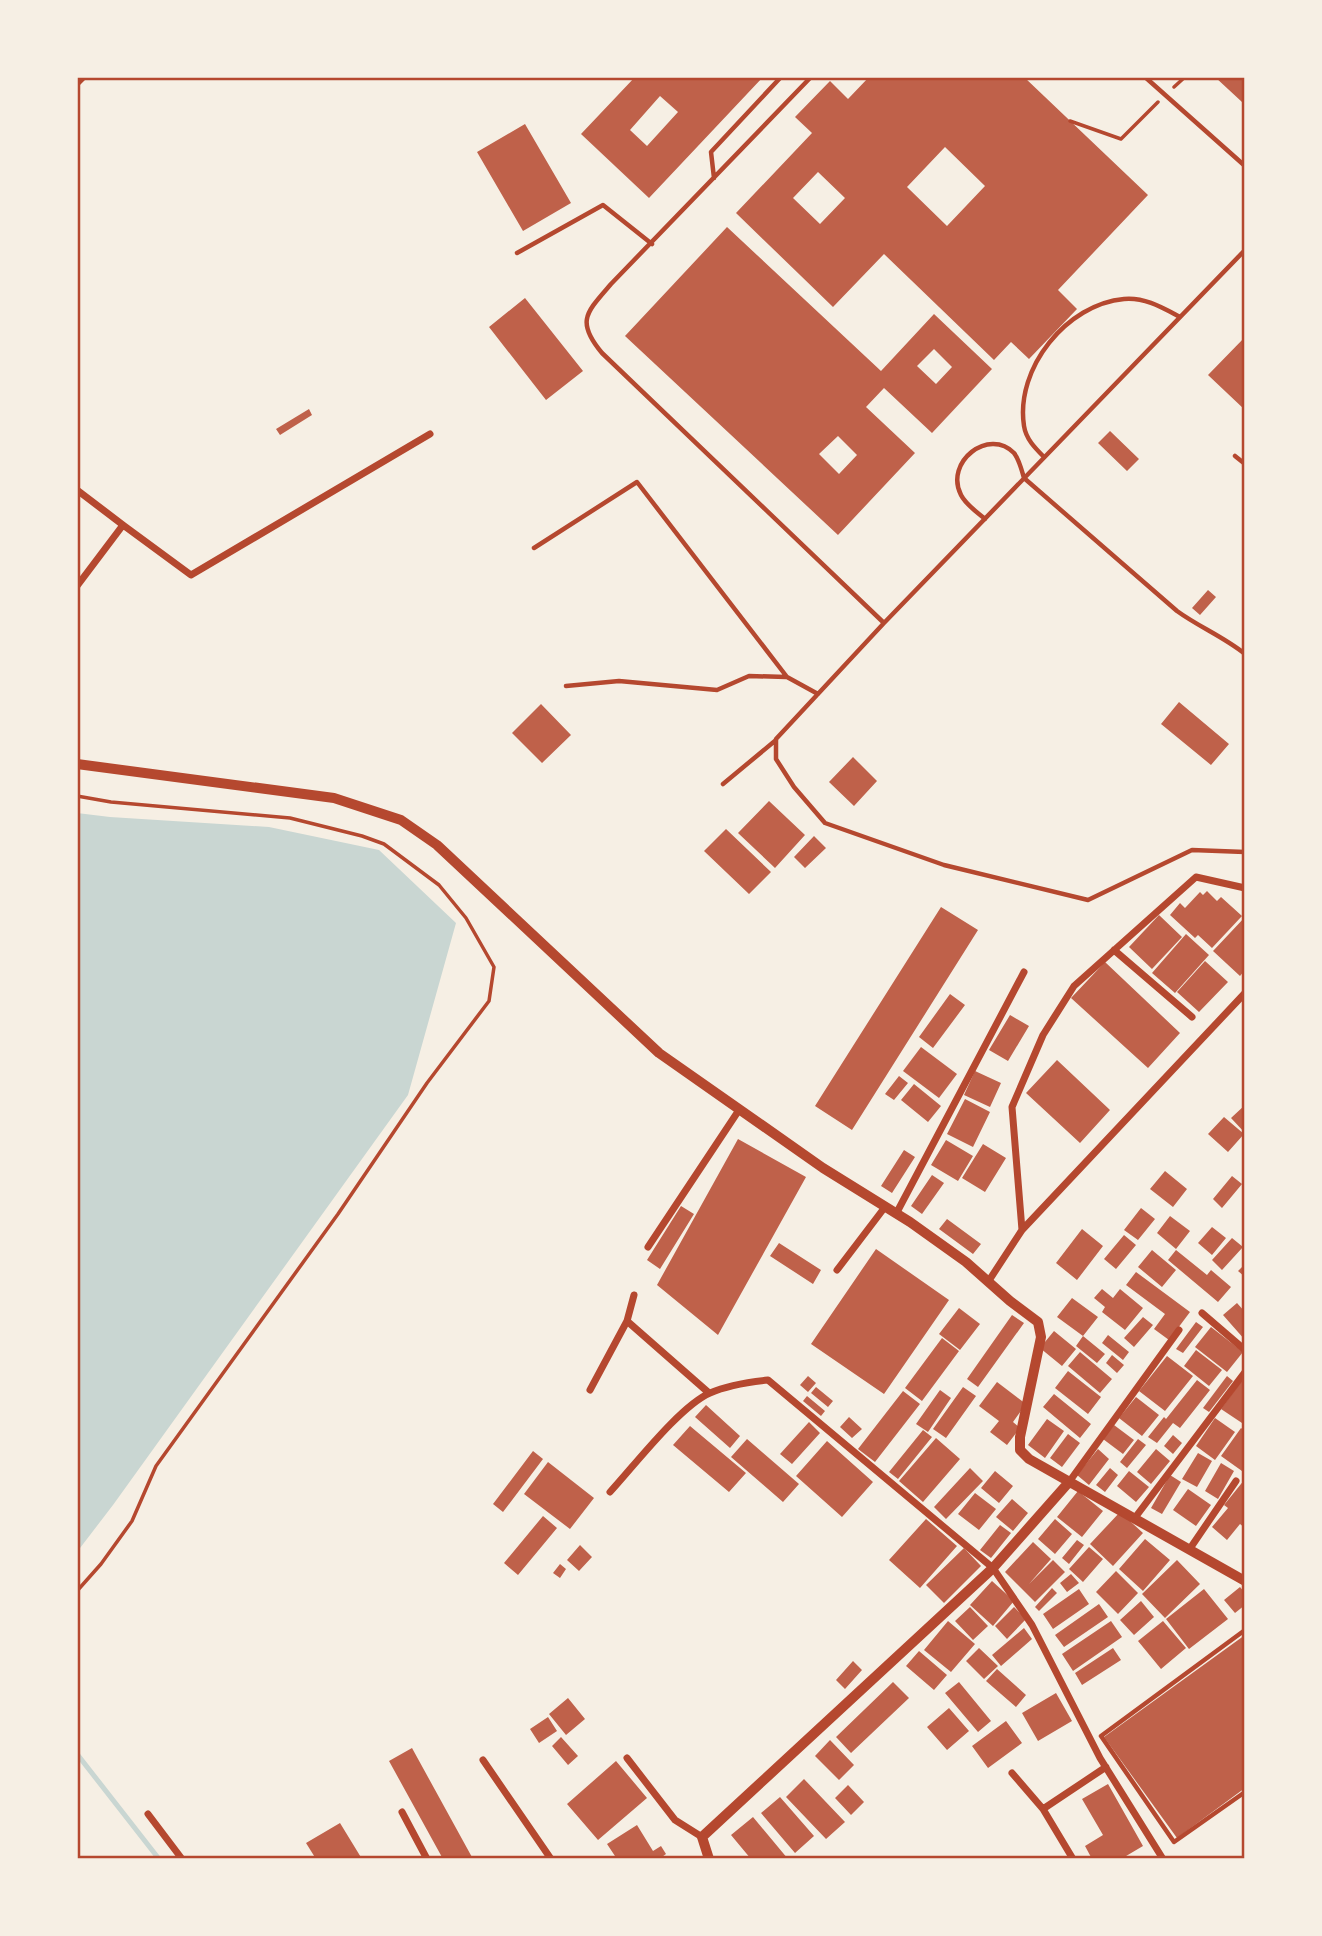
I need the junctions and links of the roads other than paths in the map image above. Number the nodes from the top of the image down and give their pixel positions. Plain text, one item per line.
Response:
1 (83, 77) edge
2 (781, 77) edge
3 (811, 77) edge
4 (1145, 77) edge
5 (77, 83) edge
6 (1245, 166) edge
7 (714, 178) junction
8 (652, 244) junction
9 (1245, 250) edge
10 (517, 253) dead end
11 (1180, 317) junction
12 (430, 434) dead end
13 (1235, 456) dead end
14 (1044, 457) junction
15 (1245, 464) edge
16 (1024, 478) junction
17 (77, 490) edge
18 (985, 519) junction
19 (123, 525) junction
20 (534, 548) dead end
21 (77, 586) edge
22 (884, 623) junction
23 (1245, 654) edge
24 (787, 677) junction
25 (566, 687) dead end
26 (818, 694) junction
27 (776, 739) junction
28 (77, 764) edge
29 (723, 784) dead end
30 (1245, 852) edge
31 (1245, 888) edge
32 (1114, 950) junction
33 (1024, 972) dead end
34 (1245, 993) edge
35 (1192, 1017) dead end
36 (739, 1110) junction
37 (885, 1207) junction
38 (896, 1214) junction
39 (1022, 1230) junction
40 (648, 1247) dead end
41 (837, 1270) dead end
42 (988, 1282) junction
43 (634, 1295) dead end
44 (1202, 1312) dead end
45 (627, 1321) junction
46 (1179, 1331) dead end
47 (1245, 1350) edge
48 (1245, 1372) edge
49 (590, 1390) dead end
50 (709, 1393) junction
51 (1236, 1480) dead end
52 (1069, 1482) junction
53 (610, 1492) dead end
54 (1134, 1519) junction
55 (1189, 1550) junction
56 (993, 1569) junction
57 (1245, 1581) edge
58 (1245, 1630) edge
59 (626, 1758) dead end
60 (483, 1760) dead end
61 (1105, 1767) junction
62 (1012, 1773) dead end
63 (1245, 1792) edge
64 (1043, 1809) junction
65 (402, 1812) dead end
66 (148, 1814) dead end
67 (702, 1838) junction
68 (182, 1859) edge
69 (428, 1859) edge
70 (551, 1859) edge
71 (709, 1859) edge
72 (1073, 1859) edge
73 (1163, 1859) edge

1 - 5 street
2 - 7 lane
3 - 7 lane
4 - 6 lane
7 - 8 lane
8 - 10 lane
8 - 22 lane
9 - 11 lane
11 - 14 lane
11 - 14 lane
12 - 19 street
13 - 15 lane
14 - 16 lane
16 - 18 lane
16 - 18 lane
16 - 23 lane
17 - 19 street
18 - 22 lane
19 - 21 street
20 - 24 lane
22 - 26 lane
24 - 25 lane
24 - 26 lane
26 - 27 lane
27 - 29 lane
27 - 30 lane
28 - 36 street
31 - 32 street
32 - 35 street
32 - 39 street
33 - 38 street
34 - 39 street
36 - 37 street
36 - 40 street
37 - 38 street
37 - 41 street
38 - 42 street
39 - 42 street
42 - 52 street
43 - 45 street
44 - 47 street
45 - 49 street
45 - 50 street
46 - 52 street
48 - 54 street
50 - 53 street
50 - 56 street
51 - 55 street
52 - 54 street
52 - 56 street
54 - 55 street
55 - 57 street
56 - 61 street
56 - 67 street
58 - 63 lane
59 - 67 street
60 - 70 street
61 - 64 street
61 - 73 street
62 - 64 street
64 - 72 street
65 - 69 street
66 - 68 street
67 - 71 street

